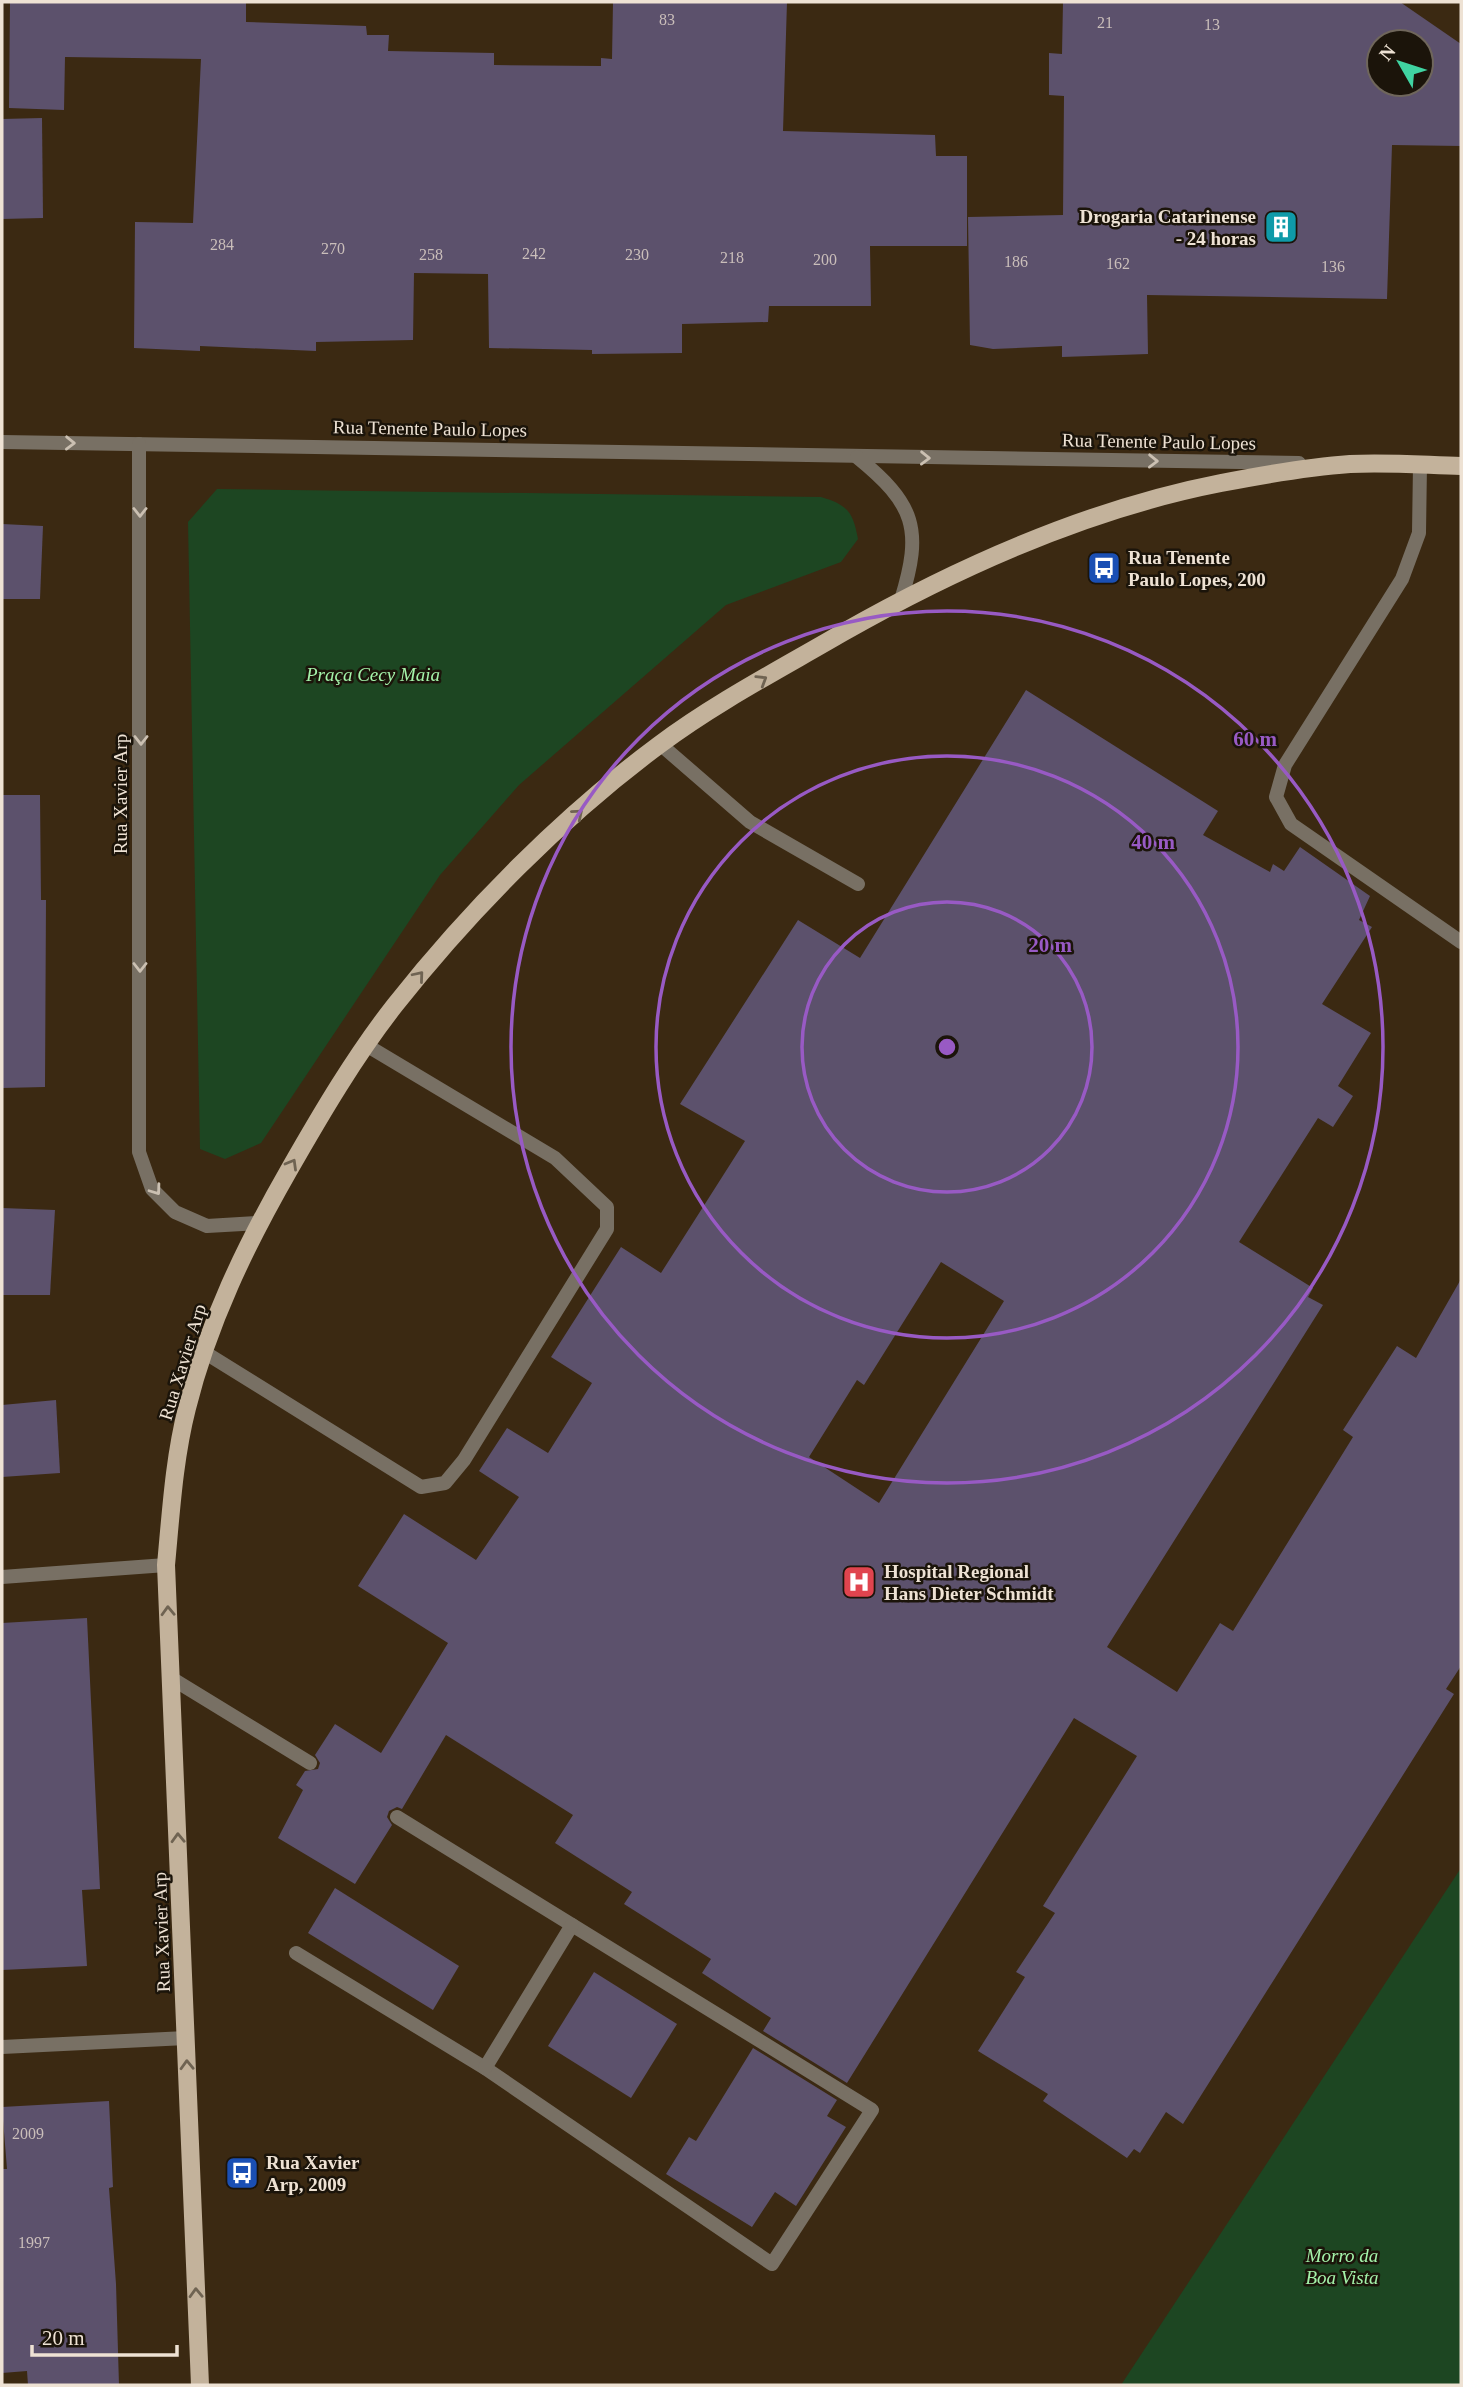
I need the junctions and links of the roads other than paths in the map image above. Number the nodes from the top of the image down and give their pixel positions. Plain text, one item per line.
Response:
1 (2, 442) edge
2 (139, 444) junction
3 (857, 457) junction
4 (1349, 464) junction
5 (1420, 465) junction
6 (1461, 466) edge
7 (901, 600) junction
8 (660, 744) junction
9 (858, 884) dead end
10 (1461, 942) edge
11 (366, 1045) junction
12 (258, 1223) junction
13 (204, 1352) junction
14 (166, 1565) junction
15 (2, 1577) edge
16 (171, 1678) junction
17 (310, 1763) dead end
18 (397, 1817) dead end
19 (572, 1925) junction
20 (296, 1953) dead end
21 (186, 2038) junction
22 (2, 2047) edge
23 (485, 2068) junction
24 (200, 2385) edge

1 -> 2 street, Rua Tenente Paulo Lopes
2 - 3 street, Rua Tenente Paulo Lopes
2 -> 12 street, Rua Xavier Arp
3 -> 4 street, Rua Tenente Paulo Lopes
3 - 7 street
4 - 5 main road, Rua Tenente Paulo Lopes
4 - 7 main road
5 - 6 main road, Rua Tenente Paulo Lopes
5 - 10 street
8 -> 7 main road
8 - 9 street
11 -> 8 main road
12 -> 11 main road
11 - 13 street
12 - 13 main road, Rua Xavier Arp
13 - 14 main road, Rua Xavier Arp
14 - 15 street
16 -> 14 main road, Rua Xavier Arp
16 - 17 street
21 -> 16 main road, Rua Xavier Arp
18 - 19 street
19 - 23 street
19 - 23 street
20 - 23 street
21 - 22 street
24 -> 21 main road, Rua Xavier Arp

